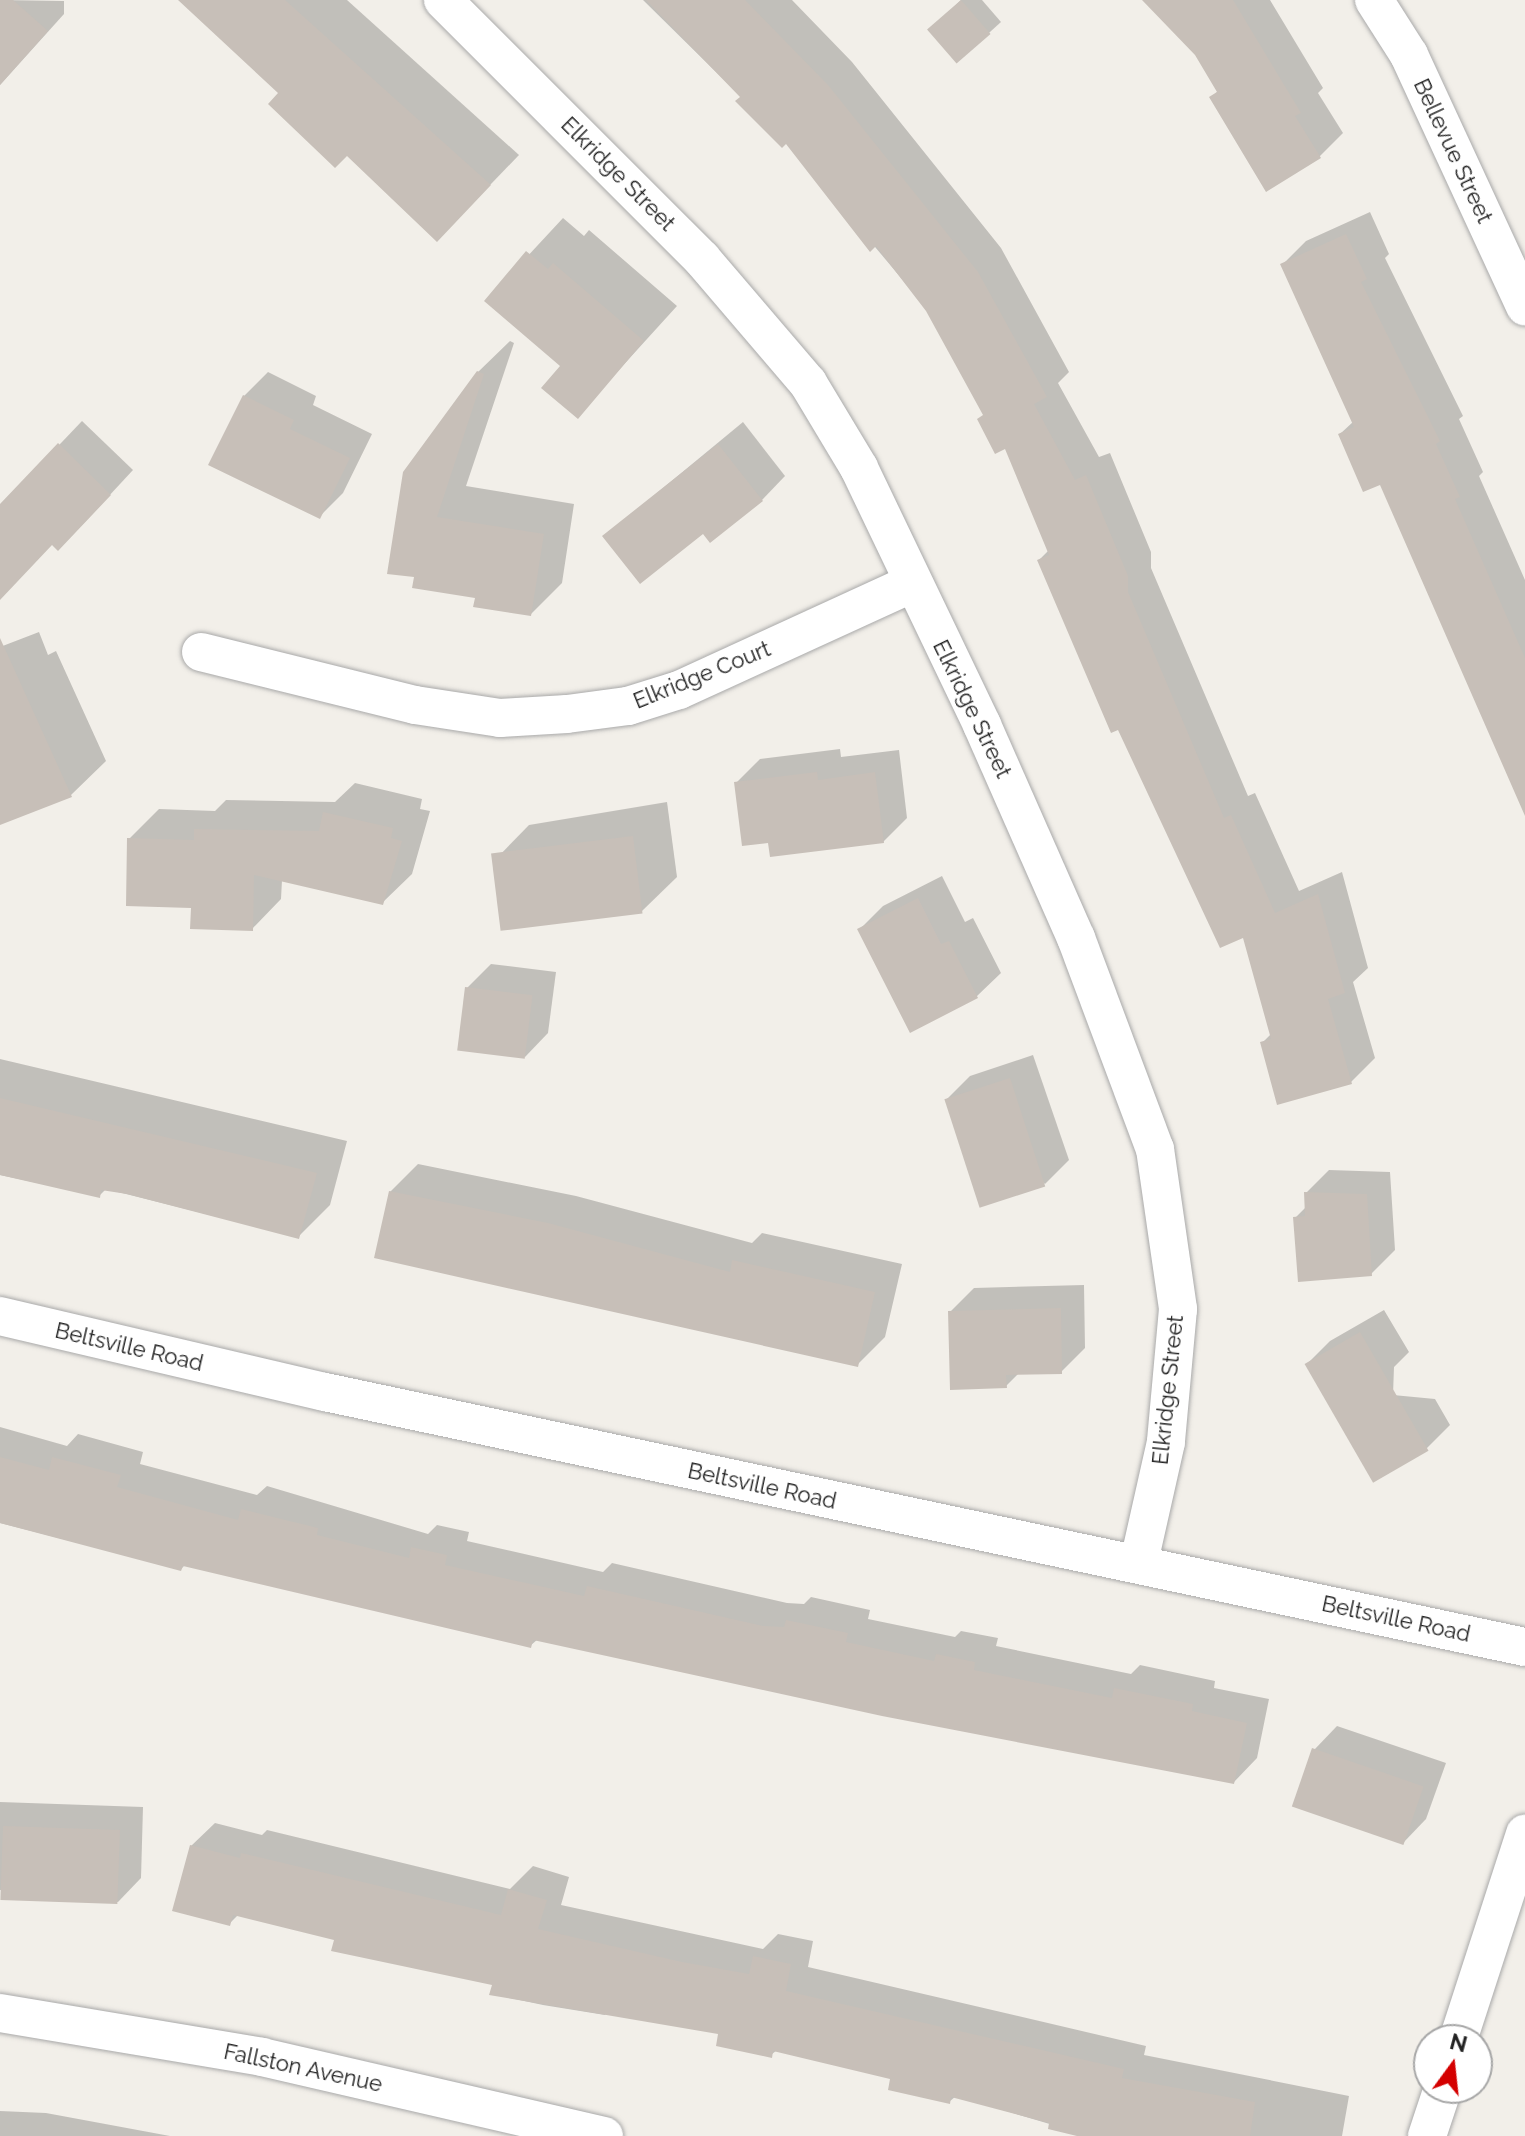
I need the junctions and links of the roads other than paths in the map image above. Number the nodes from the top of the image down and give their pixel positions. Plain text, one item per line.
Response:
1 (443, 0) edge
2 (1374, 0) edge
3 (1525, 306) edge
4 (910, 584) junction
5 (201, 652) dead end
6 (0, 1316) edge
7 (1139, 1562) junction
8 (1525, 1647) edge
9 (1525, 1834) edge
10 (0, 2013) edge
11 (1463, 2024) edge
12 (1438, 2104) edge
13 (604, 2136) edge
14 (1427, 2136) edge

1 - 4 street, Elkridge Street
2 - 3 street, Bellevue Street
4 - 5 street, Elkridge Court
4 - 7 street, Elkridge Street
6 - 7 street, Beltsville Road
7 - 8 street, Beltsville Road
9 - 11 street
10 - 13 street, Fallston Avenue
12 - 14 street

